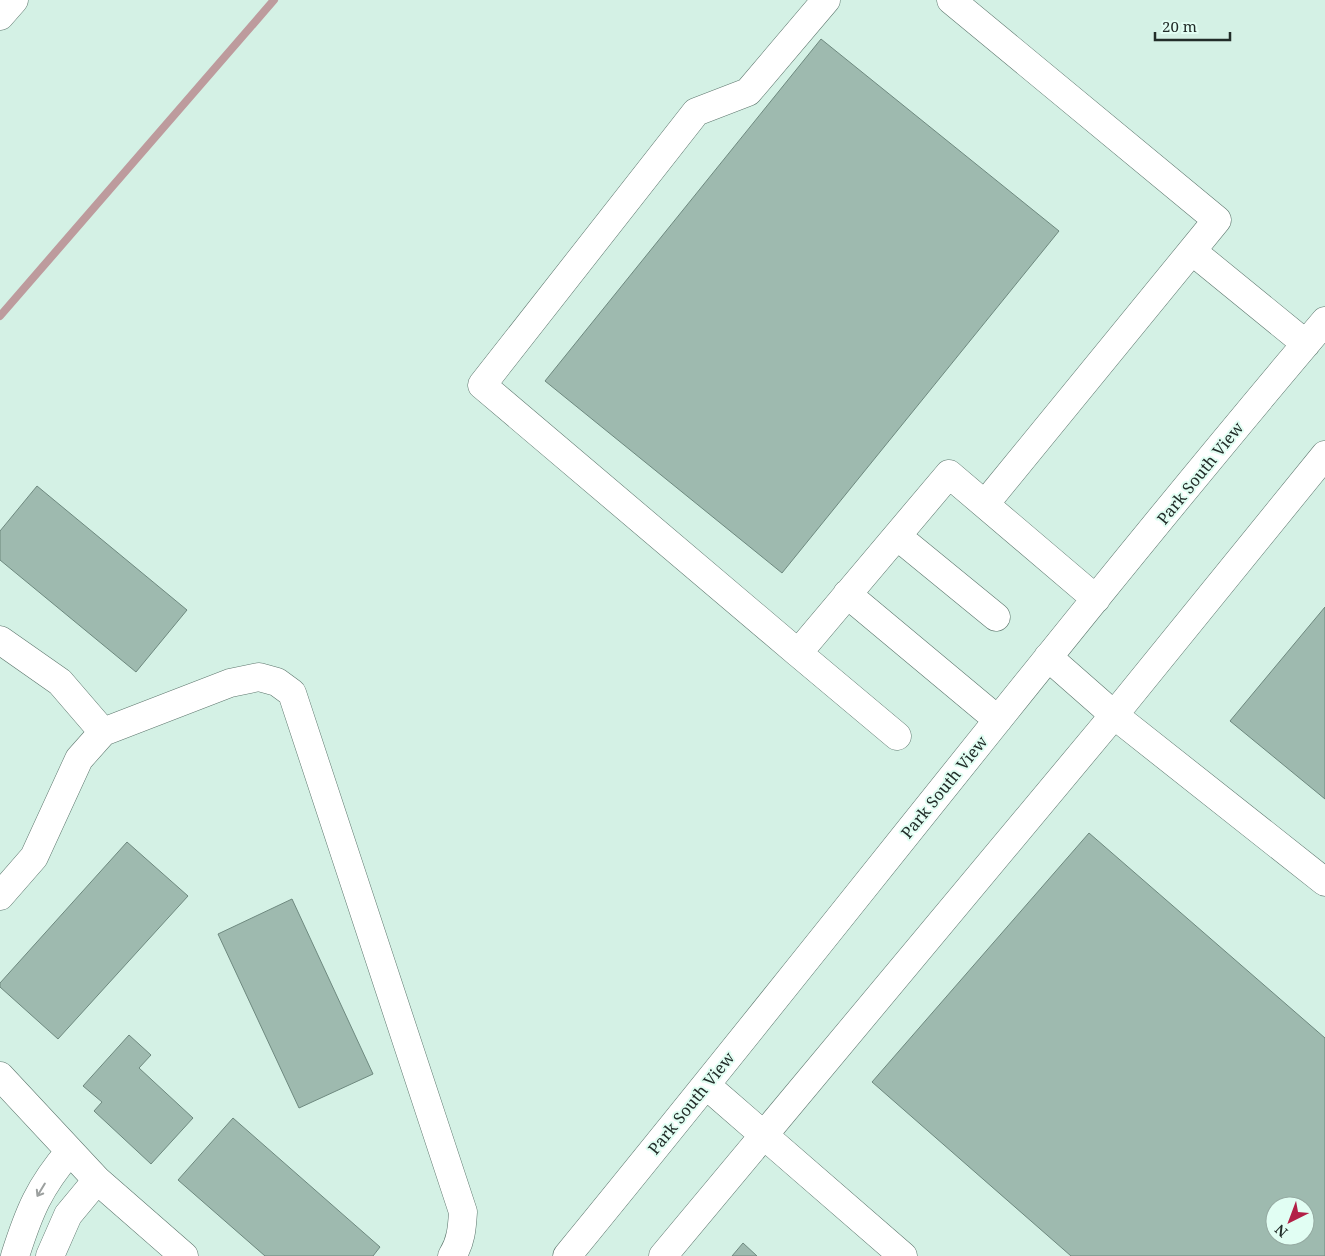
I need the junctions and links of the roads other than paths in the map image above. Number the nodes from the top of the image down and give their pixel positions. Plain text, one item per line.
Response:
1 (14, 0) edge
2 (826, 0) edge
3 (951, 0) edge
4 (0, 16) edge
5 (1192, 251) junction
6 (1325, 321) edge
7 (1306, 344) junction
8 (1325, 455) edge
9 (985, 504) junction
10 (897, 536) junction
11 (847, 594) junction
12 (1096, 599) junction
13 (996, 617) dead end
14 (0, 640) edge
15 (798, 653) junction
16 (1048, 657) junction
17 (1114, 715) junction
18 (998, 720) junction
19 (103, 732) junction
20 (897, 736) dead end
21 (1325, 882) edge
22 (0, 896) edge
23 (0, 1076) edge
24 (706, 1085) junction
25 (764, 1134) junction
26 (70, 1151) junction
27 (97, 1180) junction
28 (461, 1251) edge
29 (15, 1256) edge
30 (50, 1256) edge
31 (184, 1256) edge
32 (566, 1256) edge
33 (663, 1256) edge
34 (903, 1256) edge

1 - 4 street
2 - 15 street
3 - 5 street
5 - 7 street
5 - 9 street
6 - 7 street, Park South View
7 - 12 street, Park South View
8 - 17 street
9 - 10 street
9 - 12 street
10 - 11 street
10 - 13 street
11 - 15 street
11 - 18 street
12 - 16 street, Park South View
14 - 19 street
15 - 20 street
16 - 17 street
16 - 18 street, Park South View
17 - 21 street
17 - 25 street
18 - 24 street, Park South View
19 - 22 street
19 - 28 street
23 - 26 street
24 - 25 street
24 - 32 street, Park South View
25 - 33 street
25 - 34 street
26 - 27 street
26 -> 29 street
27 - 30 street
27 - 31 street

